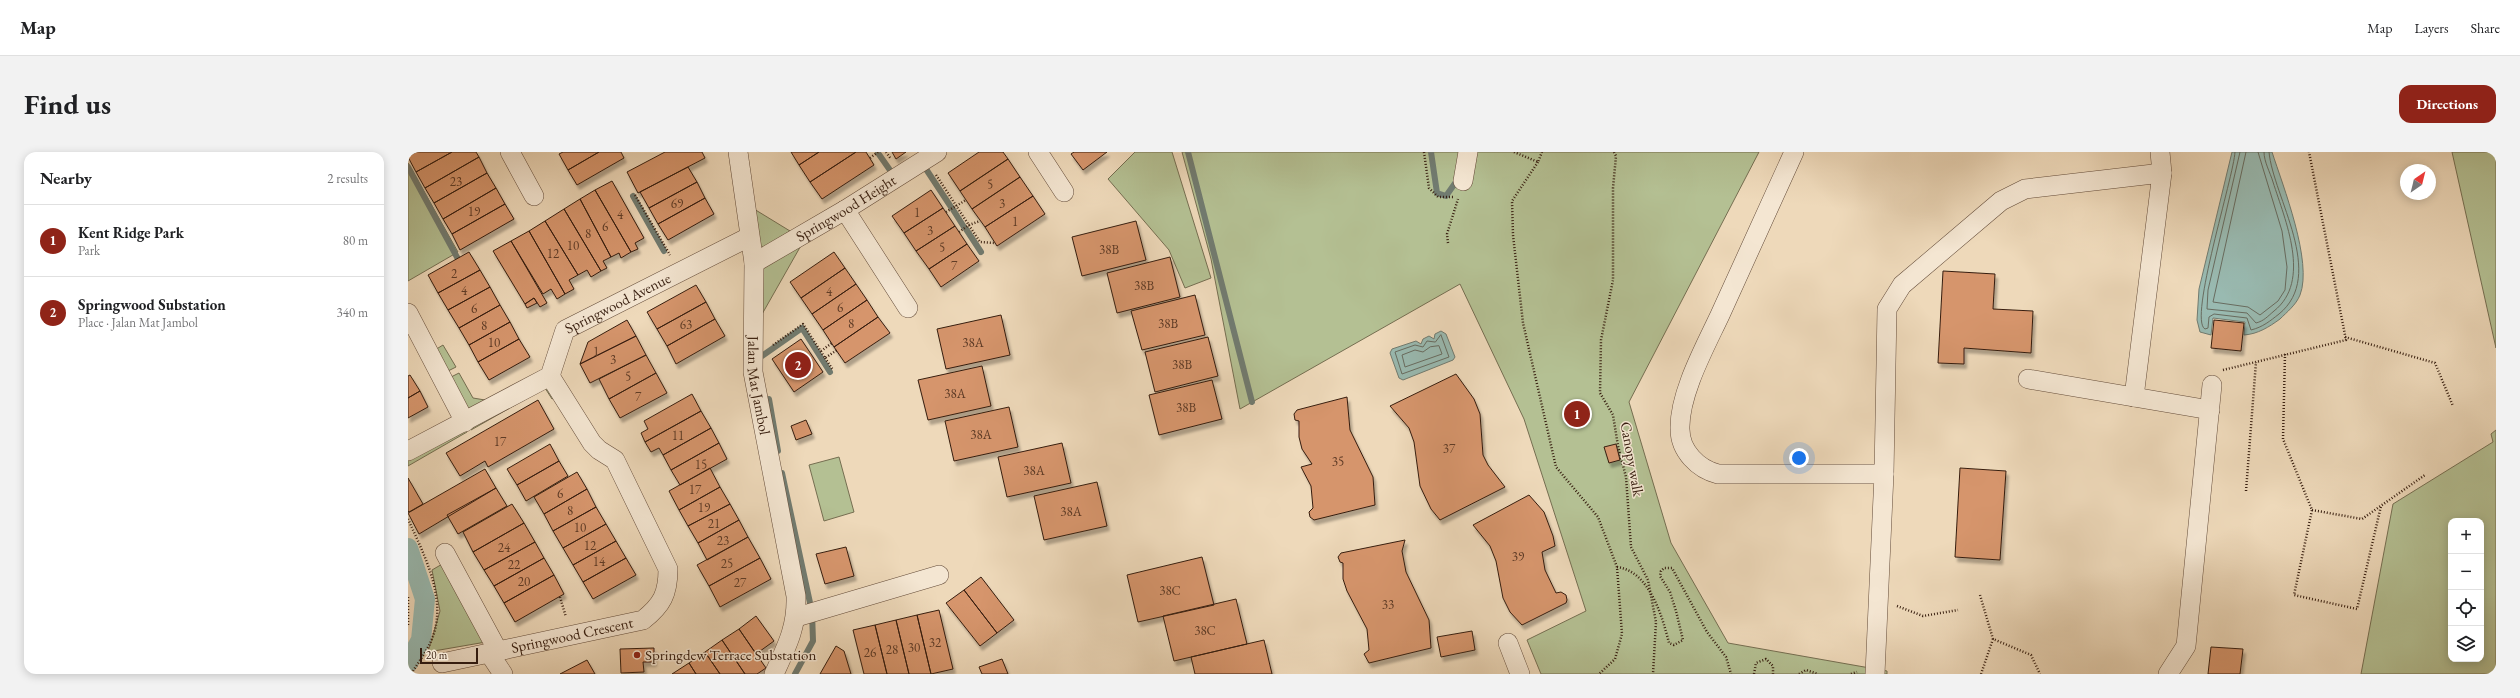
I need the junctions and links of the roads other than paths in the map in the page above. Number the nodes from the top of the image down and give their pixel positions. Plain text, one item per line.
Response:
1 (510, 152) edge
2 (738, 152) edge
3 (1038, 152) edge
4 (1468, 152) edge
5 (1794, 152) edge
6 (2160, 152) edge
7 (934, 160) edge
8 (2162, 173) junction
9 (1462, 187) road end
10 (1064, 192) dead end
11 (534, 196) dead end
12 (845, 210) junction
13 (750, 237) junction
14 (754, 263) junction
15 (908, 308) dead end
16 (408, 313) edge
17 (550, 376) junction
18 (2028, 379) dead end
19 (2212, 385) road end
20 (2134, 397) junction
21 (2210, 410) junction
22 (465, 422) junction
23 (408, 451) edge
24 (1884, 474) junction
25 (445, 553) dead end
26 (939, 576) dead end
27 (797, 617) junction
28 (1508, 643) dead end
29 (494, 652) junction
30 (442, 663) dead end
31 (503, 674) edge
32 (774, 674) edge
33 (1520, 674) edge
34 (1875, 674) edge
35 (2168, 674) edge

1 - 11 street
2 - 13 street, Jalan Mat Jambol
3 - 10 street
4 - 9 street
5 - 24 street
6 - 8 street
7 - 12 street, Springwood Height
8 - 20 street
8 - 24 street
12 - 14 street, Springwood Height
12 - 15 street
13 - 14 street, Jalan Mat Jambol
13 - 17 street, Springwood Avenue
14 - 27 street, Jalan Mat Jambol
16 - 22 street
17 - 22 street
17 - 29 street, Springwood Crescent
18 - 20 street
19 - 21 street
20 - 21 street
21 - 35 street
22 - 23 street
24 - 34 street
25 - 29 street, Springwood Crescent
26 - 27 street
27 - 32 street, Jalan Mat Jambol
28 - 33 street
29 - 30 street, Springwood Crescent
29 - 31 street

